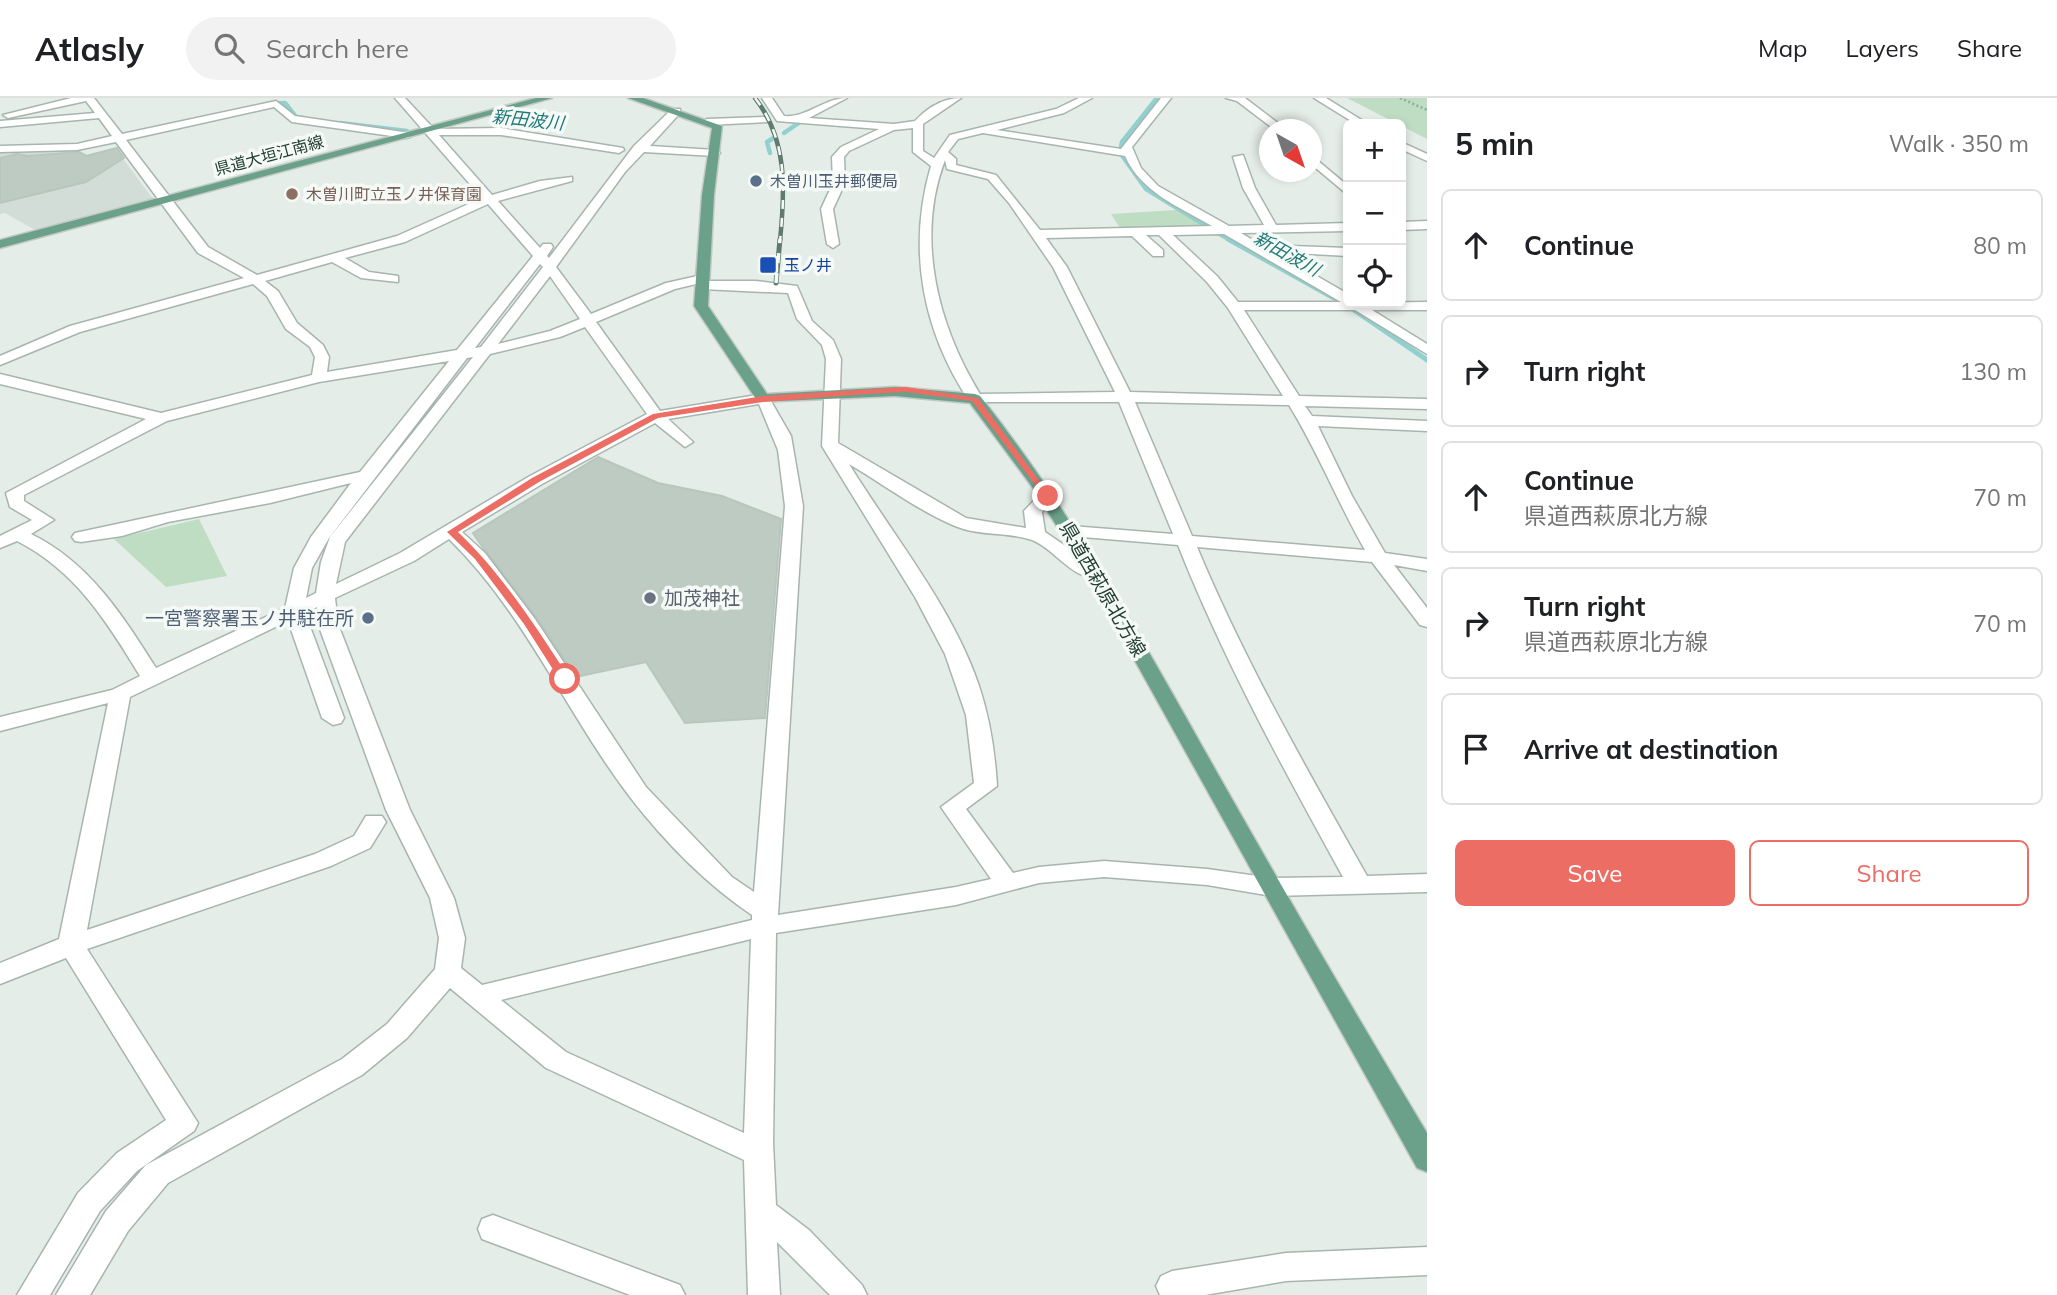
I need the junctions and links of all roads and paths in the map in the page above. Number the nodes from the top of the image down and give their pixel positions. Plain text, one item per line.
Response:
1 (87, 98) edge
2 (281, 98) edge
3 (286, 98) edge
4 (400, 98) edge
5 (547, 98) edge
6 (633, 98) edge
7 (767, 98) edge
8 (842, 98) edge
9 (956, 98) edge
10 (1087, 98) edge
11 (1166, 98) edge
12 (1231, 98) edge
13 (1319, 98) edge
14 (1400, 98) edge
15 (669, 109) junction
16 (1427, 110) edge
17 (102, 115) junction
18 (0, 116) edge
19 (799, 119) junction
20 (1267, 119) edge
21 (1355, 119) edge
22 (764, 120) dead end
23 (707, 122) junction
24 (0, 124) edge
25 (918, 124) junction
26 (894, 127) junction
27 (982, 129) junction
28 (427, 131) junction
29 (406, 135) junction
30 (116, 136) junction
31 (0, 146) edge
32 (1406, 148) edge
33 (628, 149) junction
34 (715, 153) junction
35 (1127, 153) junction
36 (1239, 157) dead end
37 (939, 158) junction
38 (1427, 158) edge
39 (1322, 168) edge
40 (569, 179) dead end
41 (1343, 187) edge
42 (165, 199) junction
43 (488, 200) junction
44 (1427, 225) edge
45 (1406, 226) edge
46 (1343, 227) edge
47 (1270, 228) junction
48 (1224, 229) junction
49 (1134, 231) junction
50 (1162, 231) junction
51 (1038, 234) junction
52 (0, 244) edge
53 (833, 244) dead end
54 (1258, 248) junction
55 (1343, 252) edge
56 (1158, 253) dead end
57 (333, 257) junction
58 (545, 260) junction
59 (254, 278) junction
60 (393, 279) dead end
61 (702, 282) junction
62 (1343, 297) edge
63 (1343, 302) edge
64 (1234, 306) junction
65 (1427, 306) edge
66 (1406, 307) edge
67 (1360, 308) edge
68 (590, 320) junction
69 (1427, 350) edge
70 (485, 352) junction
71 (461, 356) junction
72 (0, 361) edge
73 (319, 377) junction
74 (0, 379) edge
75 (832, 394) junction
76 (1125, 397) junction
77 (763, 399) junction
78 (975, 399) junction
79 (1298, 403) junction
80 (1427, 404) edge
81 (656, 416) junction
82 (161, 418) junction
83 (1308, 421) junction
84 (1427, 426) edge
85 (685, 442) dead end
86 (830, 446) junction
87 (365, 476) junction
88 (1048, 496) junction
89 (1071, 531) junction
90 (452, 532) junction
91 (1036, 534) junction
92 (81, 537) dead end
93 (8, 539) edge
94 (1183, 539) junction
95 (1378, 557) junction
96 (1427, 565) edge
97 (1096, 573) junction
98 (323, 594) junction
99 (294, 608) junction
100 (1427, 621) edge
101 (152, 678) junction
102 (119, 694) junction
103 (333, 718) dead end
104 (0, 724) edge
105 (374, 822) dead end
106 (1006, 882) junction
107 (1427, 883) edge
108 (1360, 885) junction
109 (1272, 887) junction
110 (766, 919) junction
111 (71, 945) junction
112 (449, 972) junction
113 (0, 974) edge
114 (478, 996) junction
115 (759, 1153) junction
116 (1427, 1159) edge
117 (761, 1212) junction
118 (493, 1229) dead end
119 (1427, 1261) edge
120 (1172, 1286) dead end
121 (33, 1295) edge
122 (72, 1295) edge
123 (669, 1295) edge
124 (764, 1295) edge
125 (851, 1295) edge

1 - 17 street
1 - 18 street
2 - 30 street
3 - 28 street
4 - 28 street
5 - 28 main road, 県道大垣江南線
6 - 15 main road
7 - 19 street
8 - 19 street
9 - 25 street
10 - 27 street
11 - 35 street
12 - 20 street
13 - 21 street
14 - 16 path
15 - 23 main road
15 - 33 street
17 - 24 street
17 - 30 street
19 - 26 street
22 - 23 street
23 - 34 main road
25 - 26 street
25 - 37 street
26 - 53 street
27 - 35 street
27 - 37 street
28 - 29 main road, 県道大垣江南線
28 - 33 street
28 - 43 street
29 - 30 street
29 - 42 main road, 県道大垣江南線
30 - 31 street
30 - 42 street
32 - 38 street
33 - 34 street
33 - 58 street
34 - 61 main road
35 - 48 street
36 - 47 street
37 - 51 street
37 - 78 street
39 - 41 street
40 - 43 street
42 - 52 main road, 県道大垣江南線
42 - 59 street
43 - 57 street
43 - 58 street
44 - 45 street
46 - 47 street
47 - 48 street
48 - 50 street
48 - 54 street
49 - 50 street
49 - 51 street
49 - 56 street
50 - 64 street
51 - 76 street
54 - 55 street
54 - 62 street
57 - 59 street
57 - 60 street
58 - 68 street
58 - 70 street
58 - 71 street
59 - 72 street
59 - 73 street
61 - 68 street
61 - 75 street
61 - 77 main road
63 - 64 street
64 - 79 street
65 - 66 street
67 - 69 street
68 - 70 street
68 - 81 street
70 - 71 street
70 - 98 street
71 - 73 street
71 - 87 street
73 - 82 street
74 - 82 street
75 - 77 main road
75 - 78 main road
75 - 86 street
76 - 78 street
76 - 79 street
76 - 94 street
77 - 81 street
77 - 110 street
78 - 88 main road, 県道西萩原北方線
79 - 80 street
79 - 83 street
81 - 85 street
81 - 90 street
82 - 93 street
83 - 84 street
83 - 95 street
86 - 91 street
86 - 106 street
87 - 92 street
87 - 99 street
88 - 89 main road, 県道西萩原北方線
88 - 91 street
89 - 94 street
89 - 97 main road, 県道西萩原北方線
90 - 98 street
90 - 110 street
91 - 97 street
93 - 101 street
94 - 95 street
94 - 108 street
95 - 96 street
95 - 100 street
97 - 109 main road, 県道西萩原北方線
98 - 99 street
98 - 112 street
99 - 101 street
99 - 103 street
101 - 102 street
102 - 104 street
102 - 111 street
105 - 111 street
106 - 109 street
106 - 110 street
107 - 108 street
108 - 109 street
109 - 116 main road, 県道西萩原北方線
110 - 114 street
110 - 115 street
111 - 113 street
111 - 121 street
112 - 114 street
112 - 122 street
114 - 115 street
115 - 117 street
117 - 124 street
117 - 125 street
118 - 123 street
119 - 120 street

